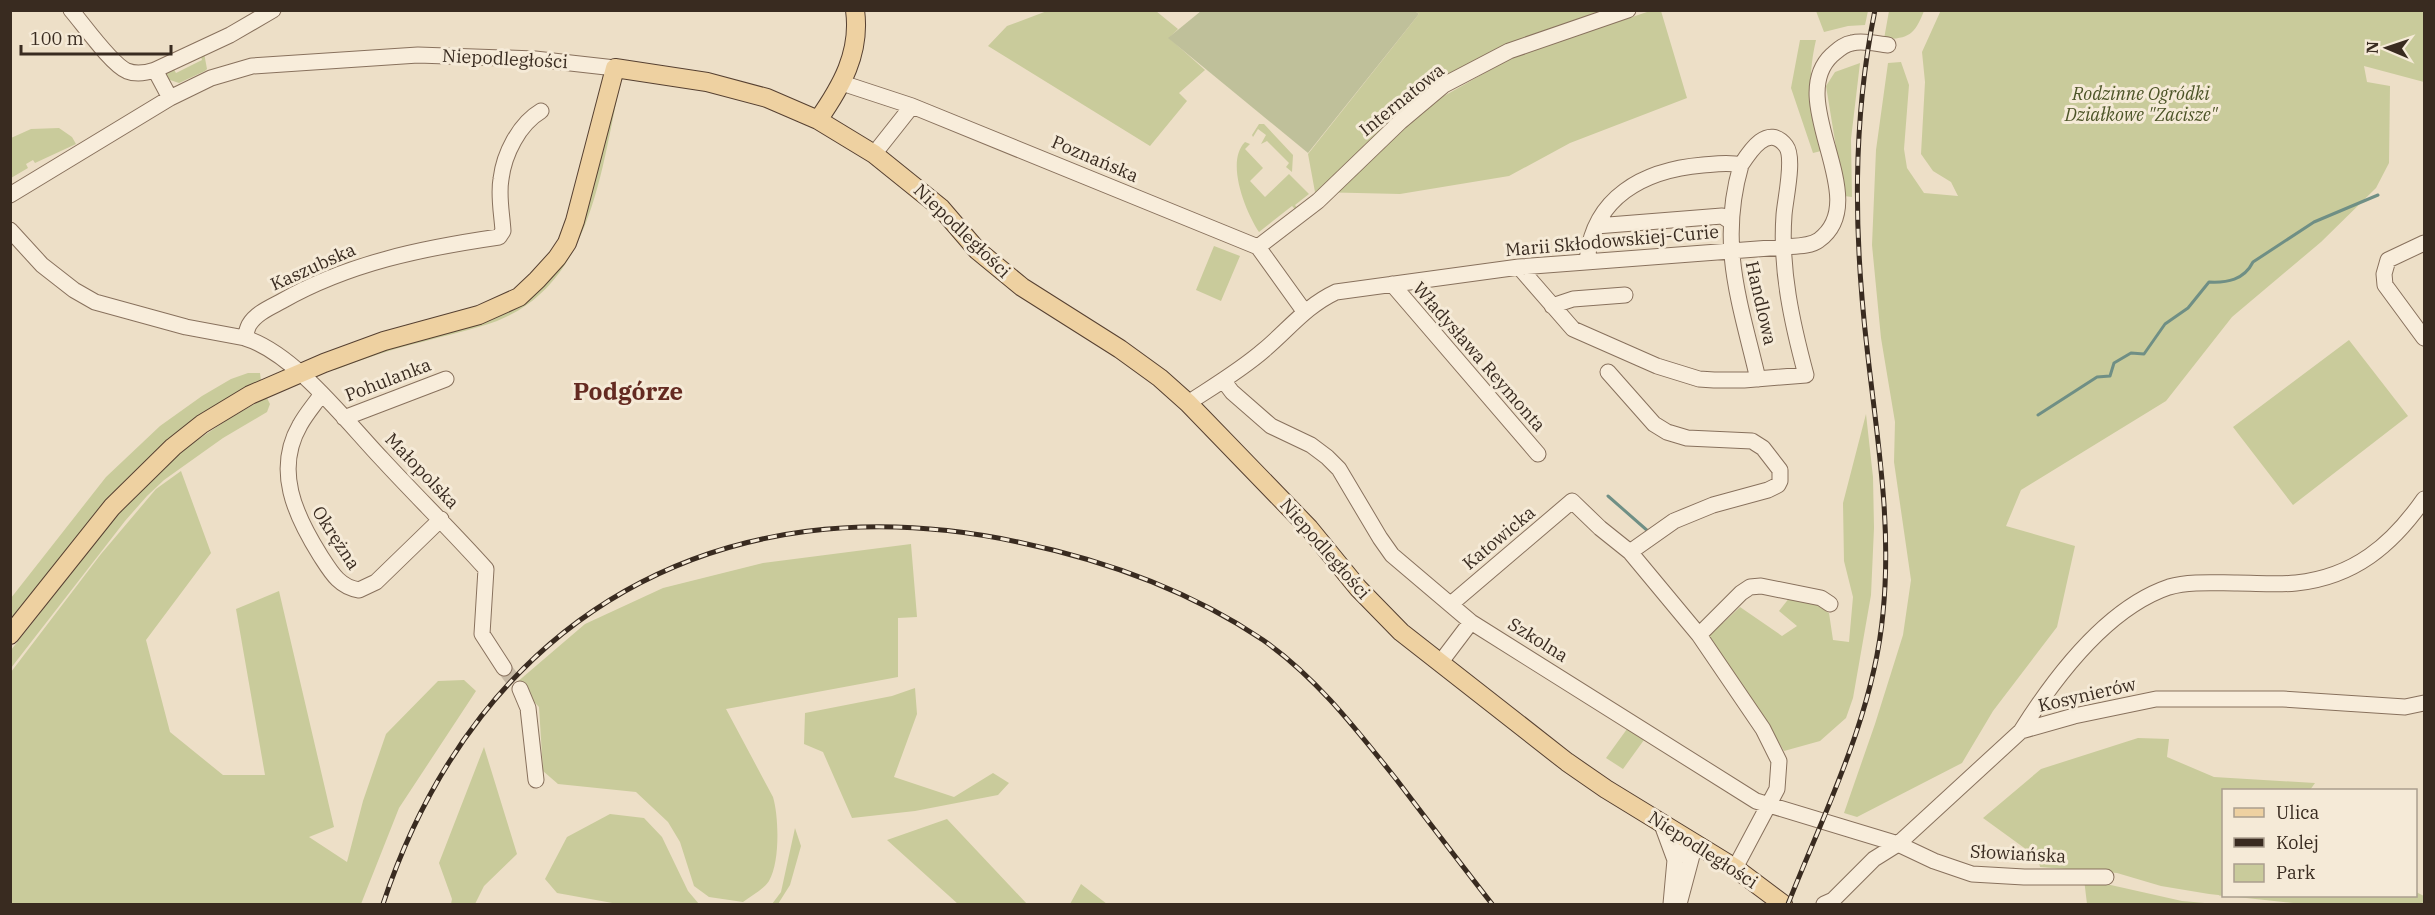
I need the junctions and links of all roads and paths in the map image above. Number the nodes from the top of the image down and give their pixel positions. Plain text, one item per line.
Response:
1 (71, 10) edge
2 (273, 10) edge
3 (855, 10) edge
4 (1628, 10) edge
5 (1888, 45) dead end
6 (615, 68) junction
7 (155, 70) junction
8 (842, 83) junction
9 (170, 98) junction
10 (912, 106) junction
11 (541, 111) dead end
12 (818, 120) junction
13 (874, 154) junction
14 (1741, 165) junction
15 (10, 195) edge
16 (1731, 222) junction
17 (1596, 226) junction
18 (10, 230) edge
19 (2424, 243) edge
20 (1258, 247) junction
21 (1783, 247) junction
22 (1731, 250) junction
23 (1587, 262) junction
24 (1519, 267) junction
25 (1392, 284) junction
26 (1625, 295) dead end
27 (1552, 306) junction
28 (1304, 311) junction
29 (244, 338) junction
30 (2424, 338) edge
31 (1608, 372) dead end
32 (300, 374) junction
33 (446, 379) dead end
34 (1758, 379) junction
35 (1223, 380) junction
36 (321, 395) junction
37 (1188, 403) junction
38 (344, 418) junction
39 (1538, 454) dead end
40 (2424, 499) edge
41 (441, 519) junction
42 (1630, 552) junction
43 (1451, 604) junction
44 (1830, 604) dead end
45 (1471, 622) junction
46 (10, 635) edge
47 (1699, 635) junction
48 (1440, 663) junction
49 (504, 668) tunnel mouth
50 (520, 689) tunnel mouth
51 (2424, 703) edge
52 (2021, 730) junction
53 (536, 780) dead end
54 (1770, 807) junction
55 (1661, 822) junction
56 (1691, 841) junction
57 (1898, 844) junction
58 (1675, 860) junction
59 (1727, 863) junction
60 (1688, 876) junction
61 (2106, 877) dead end
62 (1671, 904) edge
63 (1679, 904) edge
64 (1783, 904) edge
65 (1824, 904) edge

1 - 7 street
2 - 7 street
3 - 8 main road
4 - 20 street, Internatowa
5 - 21 street, Marii Skłodowskiej-Curie
6 - 9 street, Niepodległości
6 - 12 main road, Niepodległości
6 - 32 main road
7 - 9 street
8 - 10 street, Poznańska
8 - 12 main road
9 - 15 street, Niepodległości
10 - 13 street
10 - 20 street, Poznańska
11 - 29 street, Kaszubska
12 - 13 main road, Niepodległości
13 - 37 main road, Niepodległości
14 - 16 street, Handlowa
14 - 17 street
14 - 21 street
16 - 17 street
16 - 22 street, Handlowa
17 - 23 street
18 - 29 street
19 - 30 street
20 - 28 street
21 - 22 street, Marii Skłodowskiej-Curie
21 - 34 street
22 - 23 street, Marii Skłodowskiej-Curie
22 - 34 street, Handlowa
23 - 24 street, Marii Skłodowskiej-Curie
24 - 25 street, Marii Skłodowskiej-Curie
24 - 27 street
25 - 28 street, Marii Skłodowskiej-Curie
25 - 39 street, Władysława Reymonta
26 - 27 street
27 - 34 street
28 - 35 street, Marii Skłodowskiej-Curie
29 - 32 street, Małopolska
31 - 42 street
32 - 36 street, Małopolska
32 - 46 main road
33 - 38 street, Pohulanka
35 - 37 street, Marii Skłodowskiej-Curie
35 - 43 street, Szkolna
36 - 38 street, Małopolska
36 - 41 street, Okrężna
37 - 48 main road, Niepodległości
38 - 41 street, Małopolska
40 - 52 street
41 - 49 street, Małopolska
42 - 43 street, Katowicka
42 - 47 street
43 - 45 street, Szkolna
44 - 47 street
45 - 48 street
45 - 54 street, Szkolna
47 - 54 street
48 - 55 main road, Niepodległości
50 - 53 street
51 - 52 street, Kosynierów
52 - 57 street, Kosynierów
54 - 57 street, Szkolna
54 - 59 street
55 - 56 main road, Niepodległości
55 - 58 street
56 - 58 street
56 - 59 main road, Niepodległości
56 - 60 street
57 - 61 street, Słowiańska
57 - 65 street, Kosynierów
58 - 62 street
59 - 60 street
59 - 64 main road, Niepodległości
60 - 63 street

